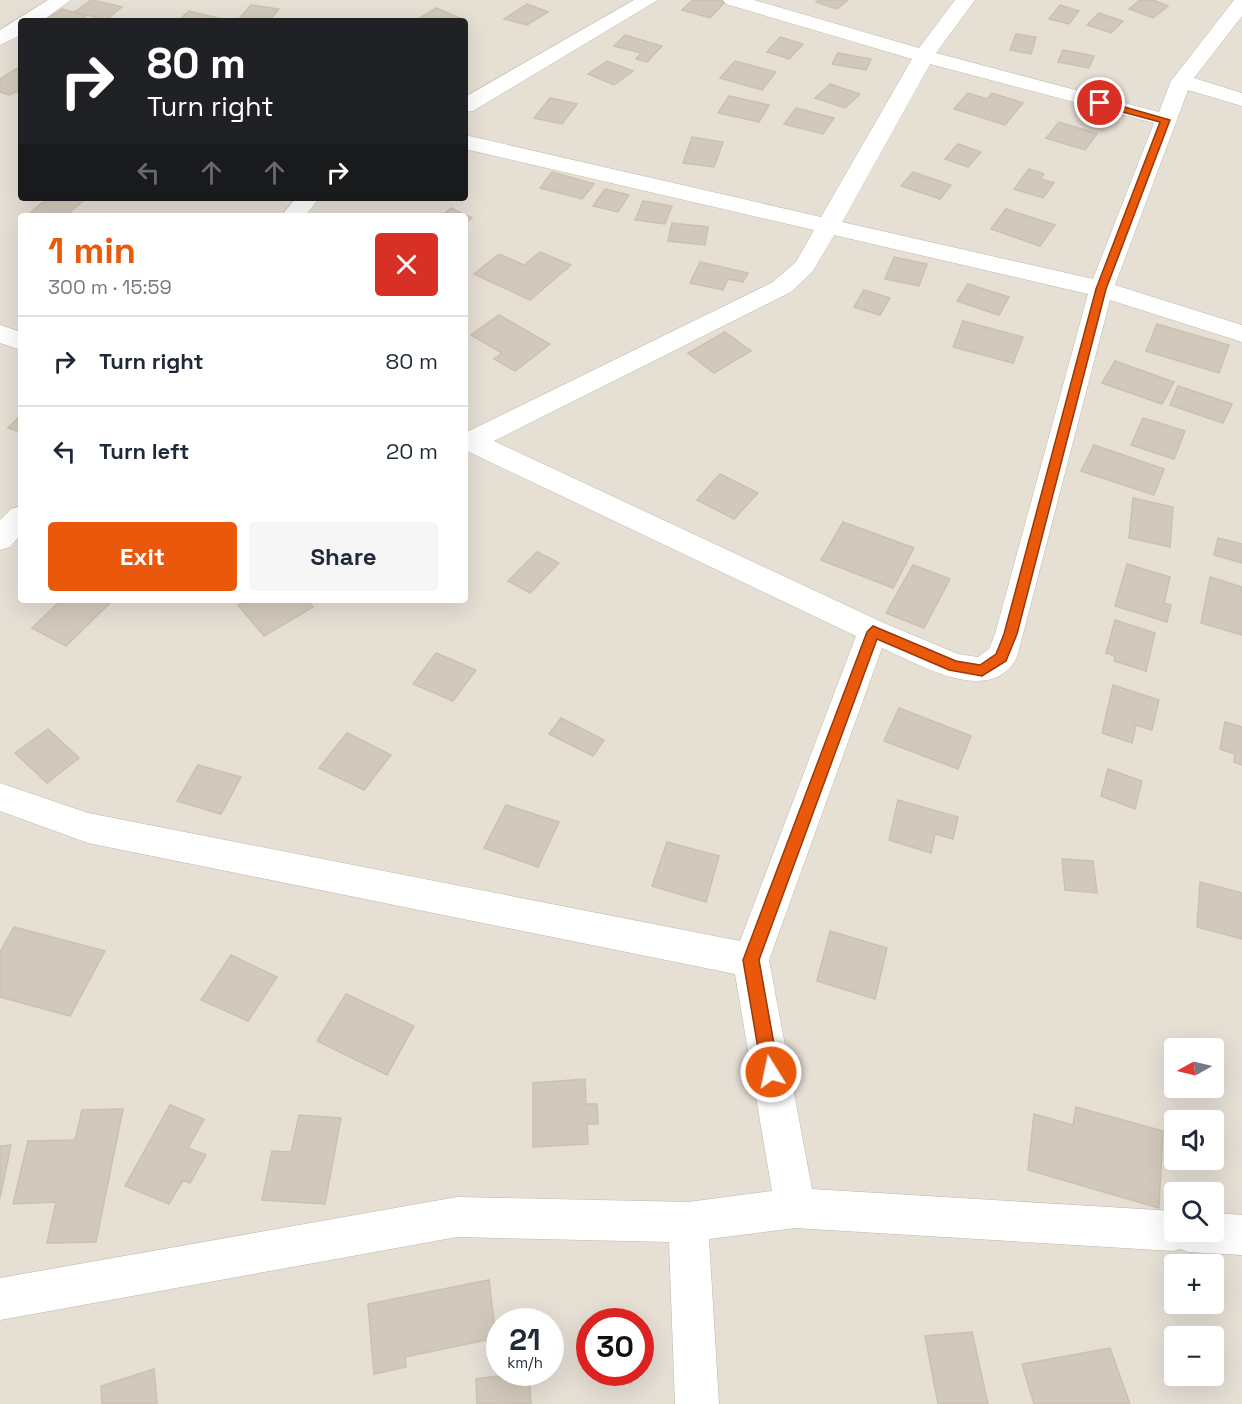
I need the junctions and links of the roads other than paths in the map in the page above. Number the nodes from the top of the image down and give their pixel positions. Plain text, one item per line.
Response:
1 (61, 0) edge
2 (648, 0) edge
3 (733, 0) edge
4 (965, 0) edge
5 (1242, 3) edge
6 (33, 18) edge
7 (924, 56) junction
8 (1181, 81) junction
9 (1242, 100) edge
10 (468, 104) edge
11 (1166, 120) junction
12 (468, 142) edge
13 (306, 201) edge
14 (296, 213) edge
15 (827, 224) junction
16 (1101, 289) junction
17 (0, 333) edge
18 (1242, 334) edge
19 (18, 341) edge
20 (469, 440) edge
21 (18, 519) edge
22 (0, 539) edge
23 (873, 632) junction
24 (0, 797) edge
25 (751, 960) junction
26 (795, 1208) junction
27 (688, 1222) junction
28 (1164, 1230) edge
29 (1224, 1234) edge
30 (1242, 1235) edge
31 (0, 1299) edge
32 (697, 1404) edge

1 - 6 street
2 - 10 street
3 - 7 street
4 - 7 street
5 - 8 street
7 - 11 street
7 - 15 street
8 - 9 street
8 - 11 street
11 - 16 street
12 - 15 street
13 - 14 street
15 - 16 street
15 - 20 street
16 - 18 street
16 - 23 street
17 - 19 street
20 - 23 street
21 - 22 street
23 - 25 street
24 - 25 street
25 - 26 street
26 - 27 street
26 - 28 street
27 - 31 street
27 - 32 street
29 - 30 street

